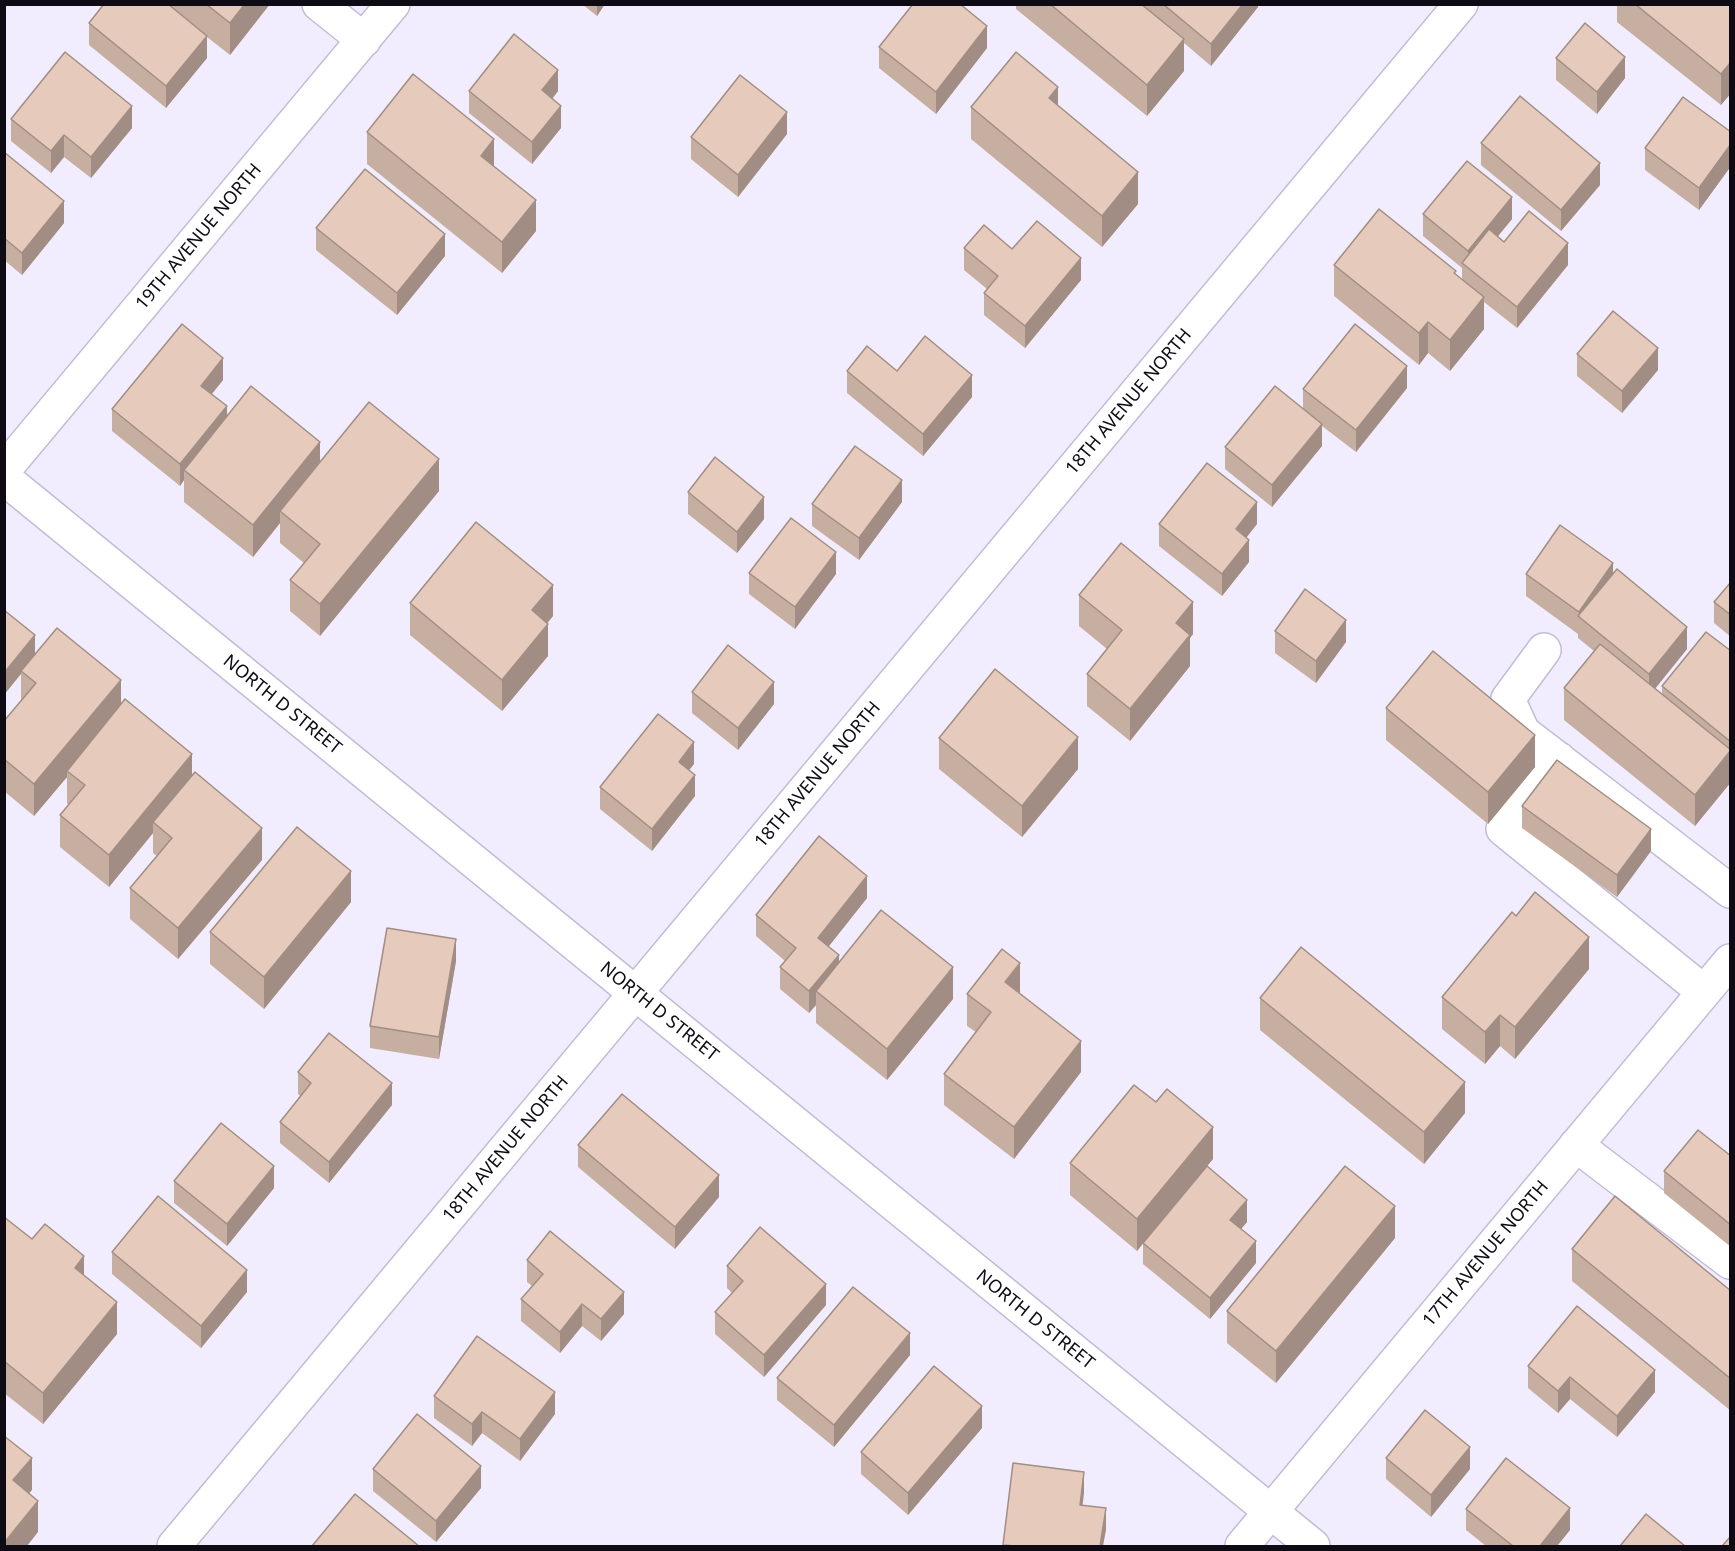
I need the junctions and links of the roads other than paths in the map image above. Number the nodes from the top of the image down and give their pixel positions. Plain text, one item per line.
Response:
1 (319, 4) edge
2 (393, 4) edge
3 (1461, 4) edge
4 (364, 40) junction
5 (4, 470) edge
6 (4, 478) edge
7 (1544, 650) dead end
8 (1558, 759) junction
9 (1731, 891) edge
10 (1731, 961) edge
11 (636, 993) junction
12 (1704, 993) junction
13 (1576, 1145) junction
14 (1731, 1262) edge
15 (1270, 1512) junction
16 (174, 1546) edge
17 (1242, 1546) edge
18 (1313, 1546) edge

1 - 4 street
2 - 4 street, 19TH AVENUE NORTH
3 - 11 street, 18TH AVENUE NORTH
4 - 5 street, 19TH AVENUE NORTH
6 - 11 street, NORTH D STREET
7 - 8 street
8 - 9 street
8 - 12 street
10 - 12 street, 17TH AVENUE NORTH
11 - 15 street, NORTH D STREET
11 - 16 street, 18TH AVENUE NORTH
12 - 13 street, 17TH AVENUE NORTH
13 - 14 street
13 - 15 street, 17TH AVENUE NORTH
15 - 17 street, 17TH AVENUE NORTH
15 - 18 street, NORTH D STREET

